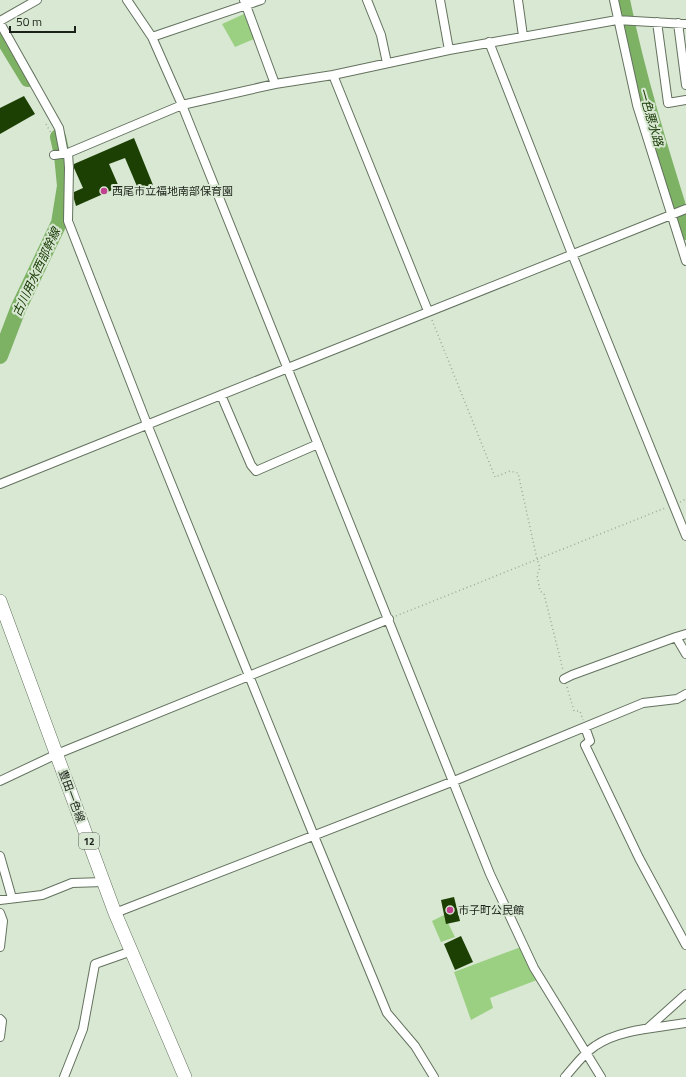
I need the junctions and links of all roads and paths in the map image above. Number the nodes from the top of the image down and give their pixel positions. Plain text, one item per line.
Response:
1 (37, 0) edge
2 (127, 0) edge
3 (261, 0) edge
4 (367, 0) edge
5 (440, 0) edge
6 (518, 0) edge
7 (614, 0) edge
8 (246, 3) edge
9 (617, 20) junction
10 (0, 22) edge
11 (657, 22) junction
12 (682, 24) edge
13 (523, 36) junction
14 (152, 37) junction
15 (488, 42) junction
16 (448, 50) junction
17 (387, 63) junction
18 (333, 75) junction
19 (275, 84) junction
20 (686, 85) edge
21 (686, 100) edge
22 (182, 105) junction
23 (66, 153) junction
24 (54, 155) dead end
25 (686, 209) edge
26 (671, 214) junction
27 (572, 254) junction
28 (686, 261) edge
29 (428, 311) junction
30 (288, 368) junction
31 (221, 395) junction
32 (147, 424) junction
33 (318, 444) junction
34 (0, 484) edge
35 (686, 499) edge
36 (674, 504) junction
37 (686, 536) edge
38 (537, 559) junction
39 (0, 602) edge
40 (389, 619) junction
41 (686, 634) edge
42 (676, 637) junction
43 (686, 654) edge
44 (250, 676) junction
45 (564, 679) junction
46 (686, 694) edge
47 (585, 727) junction
48 (57, 754) junction
49 (0, 781) edge
50 (454, 781) junction
51 (314, 836) junction
52 (0, 856) edge
53 (104, 882) junction
54 (12, 898) junction
55 (0, 900) edge
56 (0, 913) edge
57 (115, 913) junction
58 (686, 945) edge
59 (0, 947) edge
60 (132, 951) junction
61 (686, 994) edge
62 (0, 1019) edge
63 (686, 1023) edge
64 (647, 1029) junction
65 (0, 1037) edge
66 (587, 1053) junction
67 (64, 1077) edge
68 (185, 1077) edge
69 (434, 1077) edge
70 (565, 1077) edge
71 (601, 1077) edge

1 - 10 street
2 - 14 street
3 - 8 street
4 - 17 street
5 - 16 street
6 - 13 street
7 - 9 street
8 - 14 street
8 - 19 street
9 - 11 street
9 - 13 street
9 - 26 street
10 - 23 street
11 - 12 street
11 - 21 street
12 - 20 street
13 - 15 street
14 - 22 street
15 - 16 street
15 - 27 street
16 - 17 street
17 - 18 street
18 - 19 street
18 - 29 street
19 - 22 street
22 - 23 street
22 - 30 street
23 - 24 street
23 - 32 street
25 - 26 street
26 - 27 street
26 - 28 street
27 - 29 street
27 - 36 street
29 - 30 street
29 - 38 path
30 - 31 street
30 - 33 street
31 - 32 street
31 - 33 street
32 - 34 street
32 - 44 street
33 - 40 street
35 - 36 path
36 - 37 street
36 - 38 path
38 - 40 path
38 - 45 path
39 - 48 main road, 豊田一色線 / 12
40 - 44 street
40 - 50 street
41 - 42 street
42 - 43 street
42 - 45 street
44 - 48 street
44 - 51 street
45 - 47 path
46 - 47 street
47 - 50 street
47 - 58 street
48 - 49 street
48 - 53 main road, 豊田一色線 / 12
50 - 51 street
50 - 66 street
51 - 57 street
51 - 69 street
52 - 54 street
53 - 54 street
53 - 57 main road, 豊田一色線 / 12
54 - 55 street
56 - 59 street
57 - 60 main road, 豊田一色線 / 12
60 - 67 street
60 - 68 main road, 豊田一色線 / 12
61 - 64 street
62 - 65 street
63 - 64 street
64 - 66 street
66 - 70 street
66 - 71 street

